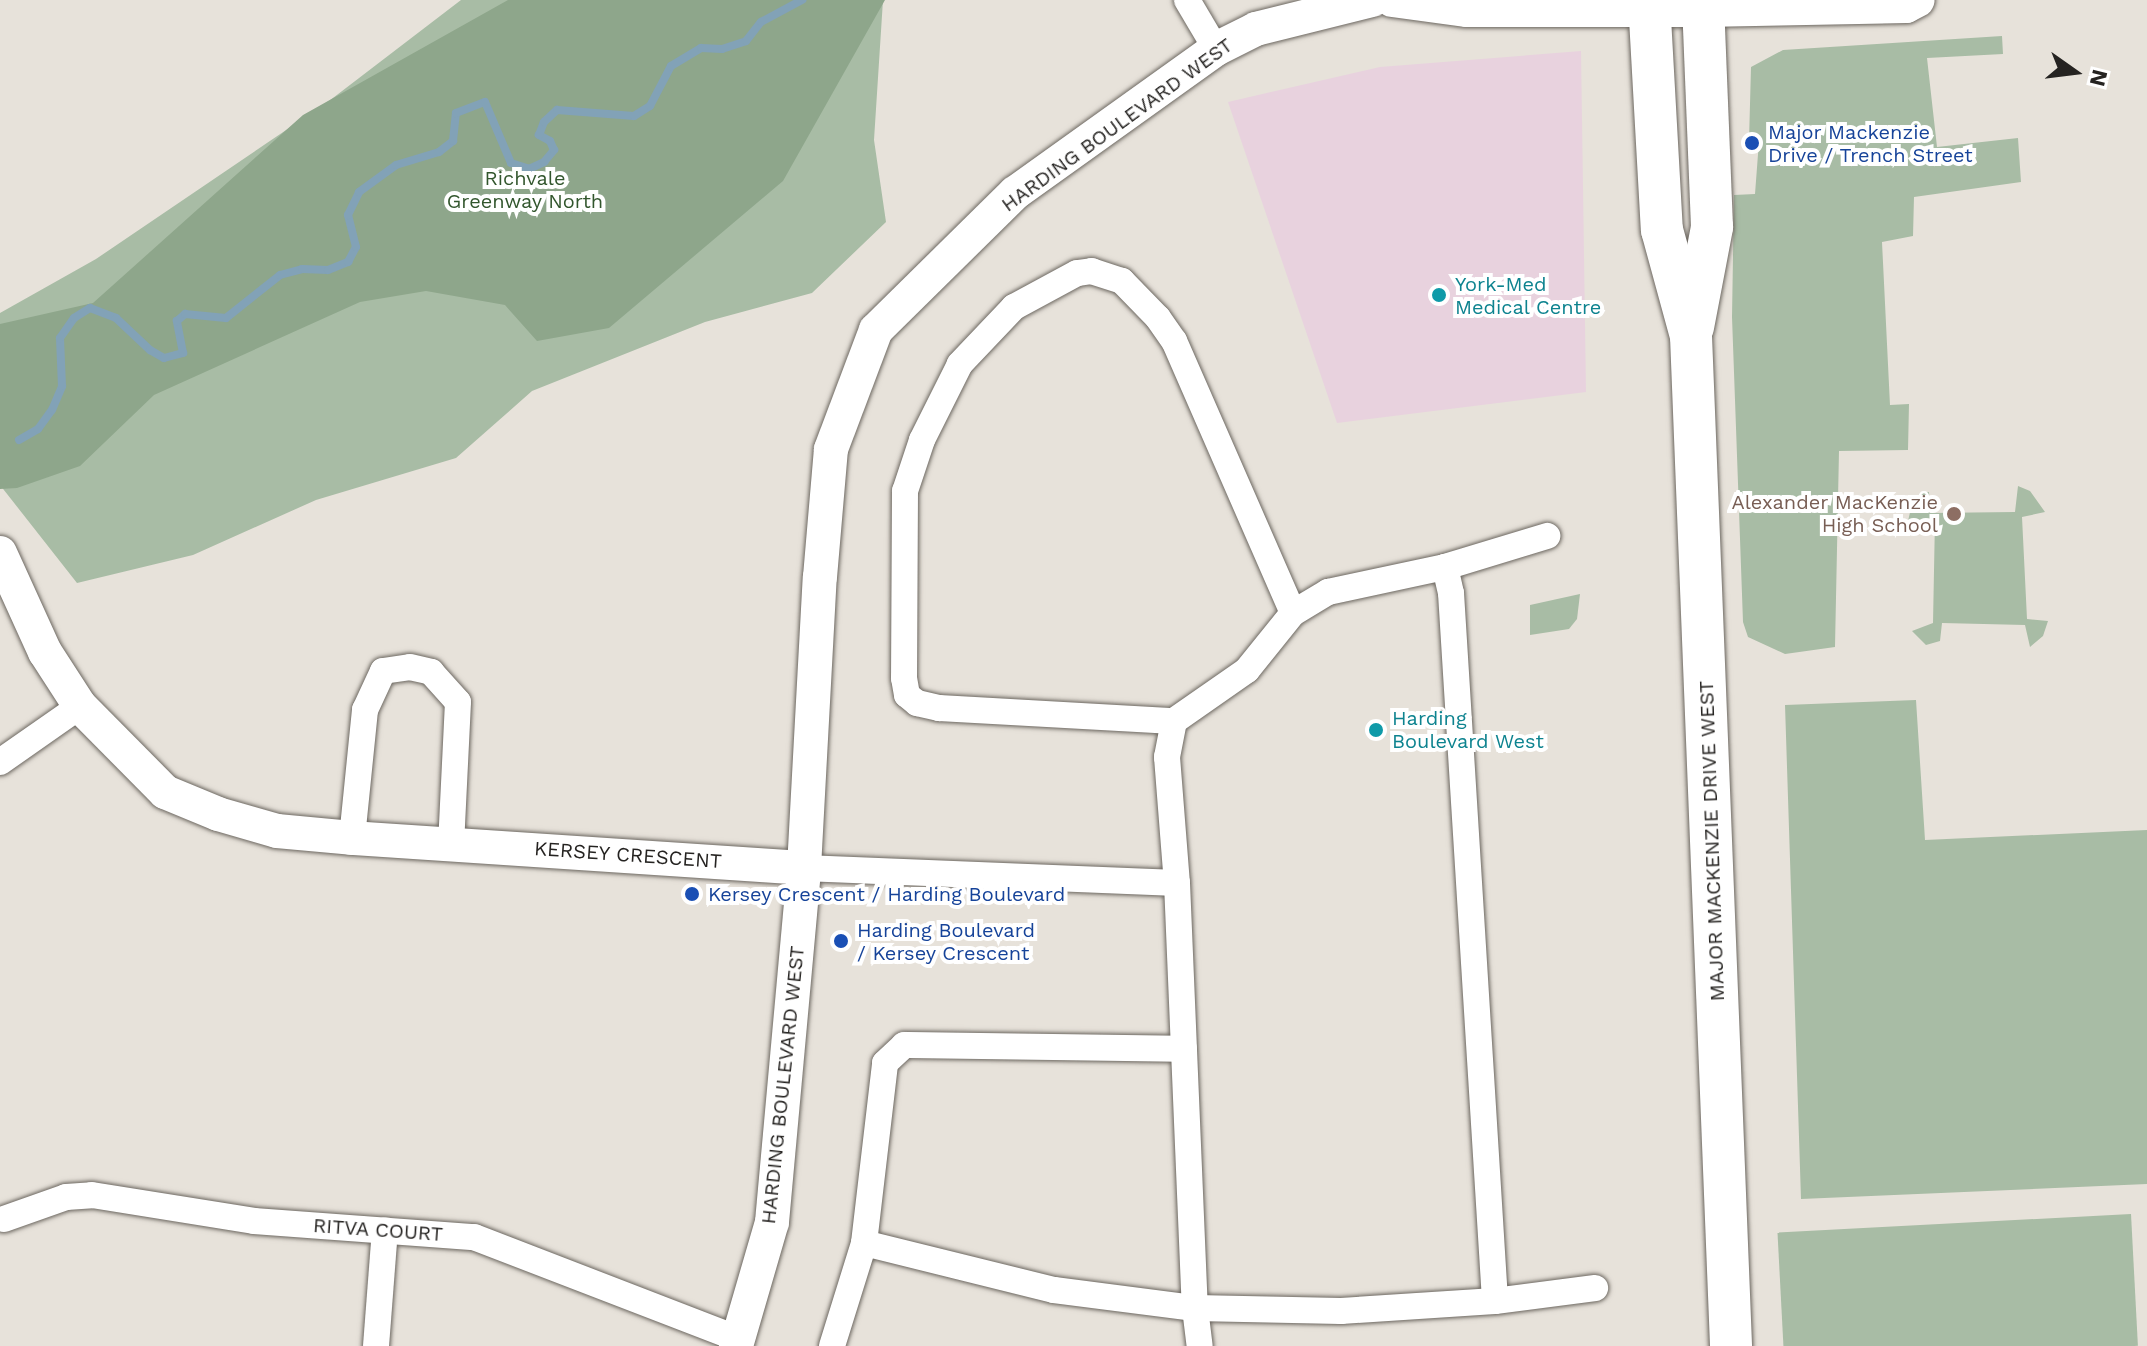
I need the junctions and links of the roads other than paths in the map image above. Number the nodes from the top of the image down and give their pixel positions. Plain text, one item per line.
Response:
1 (1187, 0) edge
2 (1372, 0) edge
3 (1392, 0) edge
4 (1918, 0) edge
5 (1649, 4) edge
6 (1703, 5) edge
7 (1216, 49) junction
8 (1691, 336) junction
9 (1547, 536) dead end
10 (0, 553) edge
11 (1445, 567) junction
12 (1293, 613) junction
13 (80, 706) junction
14 (1174, 721) junction
15 (0, 762) edge
16 (352, 838) junction
17 (451, 844) junction
18 (804, 868) junction
19 (1177, 883) junction
20 (1184, 1049) junction
21 (4, 1219) dead end
22 (385, 1230) junction
23 (864, 1243) junction
24 (1595, 1288) dead end
25 (1495, 1301) junction
26 (1195, 1308) junction
27 (738, 1342) edge
28 (376, 1346) edge
29 (832, 1346) edge
30 (1200, 1346) edge
31 (1731, 1346) edge

1 - 7 street
2 - 7 street, HARDING BOULEVARD WEST
3 - 5 street
4 - 6 street
5 - 6 street
5 - 8 main road, MAJOR MACKENZIE DRIVE WEST
6 - 8 main road, MAJOR MACKENZIE DRIVE WEST
7 - 18 street, HARDING BOULEVARD WEST
8 - 31 main road, MAJOR MACKENZIE DRIVE WEST
9 - 11 street
10 - 13 street, KERSEY CRESCENT
11 - 12 street
11 - 25 street
12 - 14 street
12 - 14 street
13 - 15 street
13 - 16 street, KERSEY CRESCENT
14 - 19 street
16 - 17 street, KERSEY CRESCENT
16 - 17 street
17 - 18 street, KERSEY CRESCENT
18 - 19 street
18 - 27 street, HARDING BOULEVARD WEST
19 - 20 street
20 - 23 street
20 - 26 street
21 - 22 street, RITVA COURT
22 - 27 street, RITVA COURT
22 - 28 street
23 - 26 street
23 - 29 street
24 - 25 street
25 - 26 street
26 - 30 street

